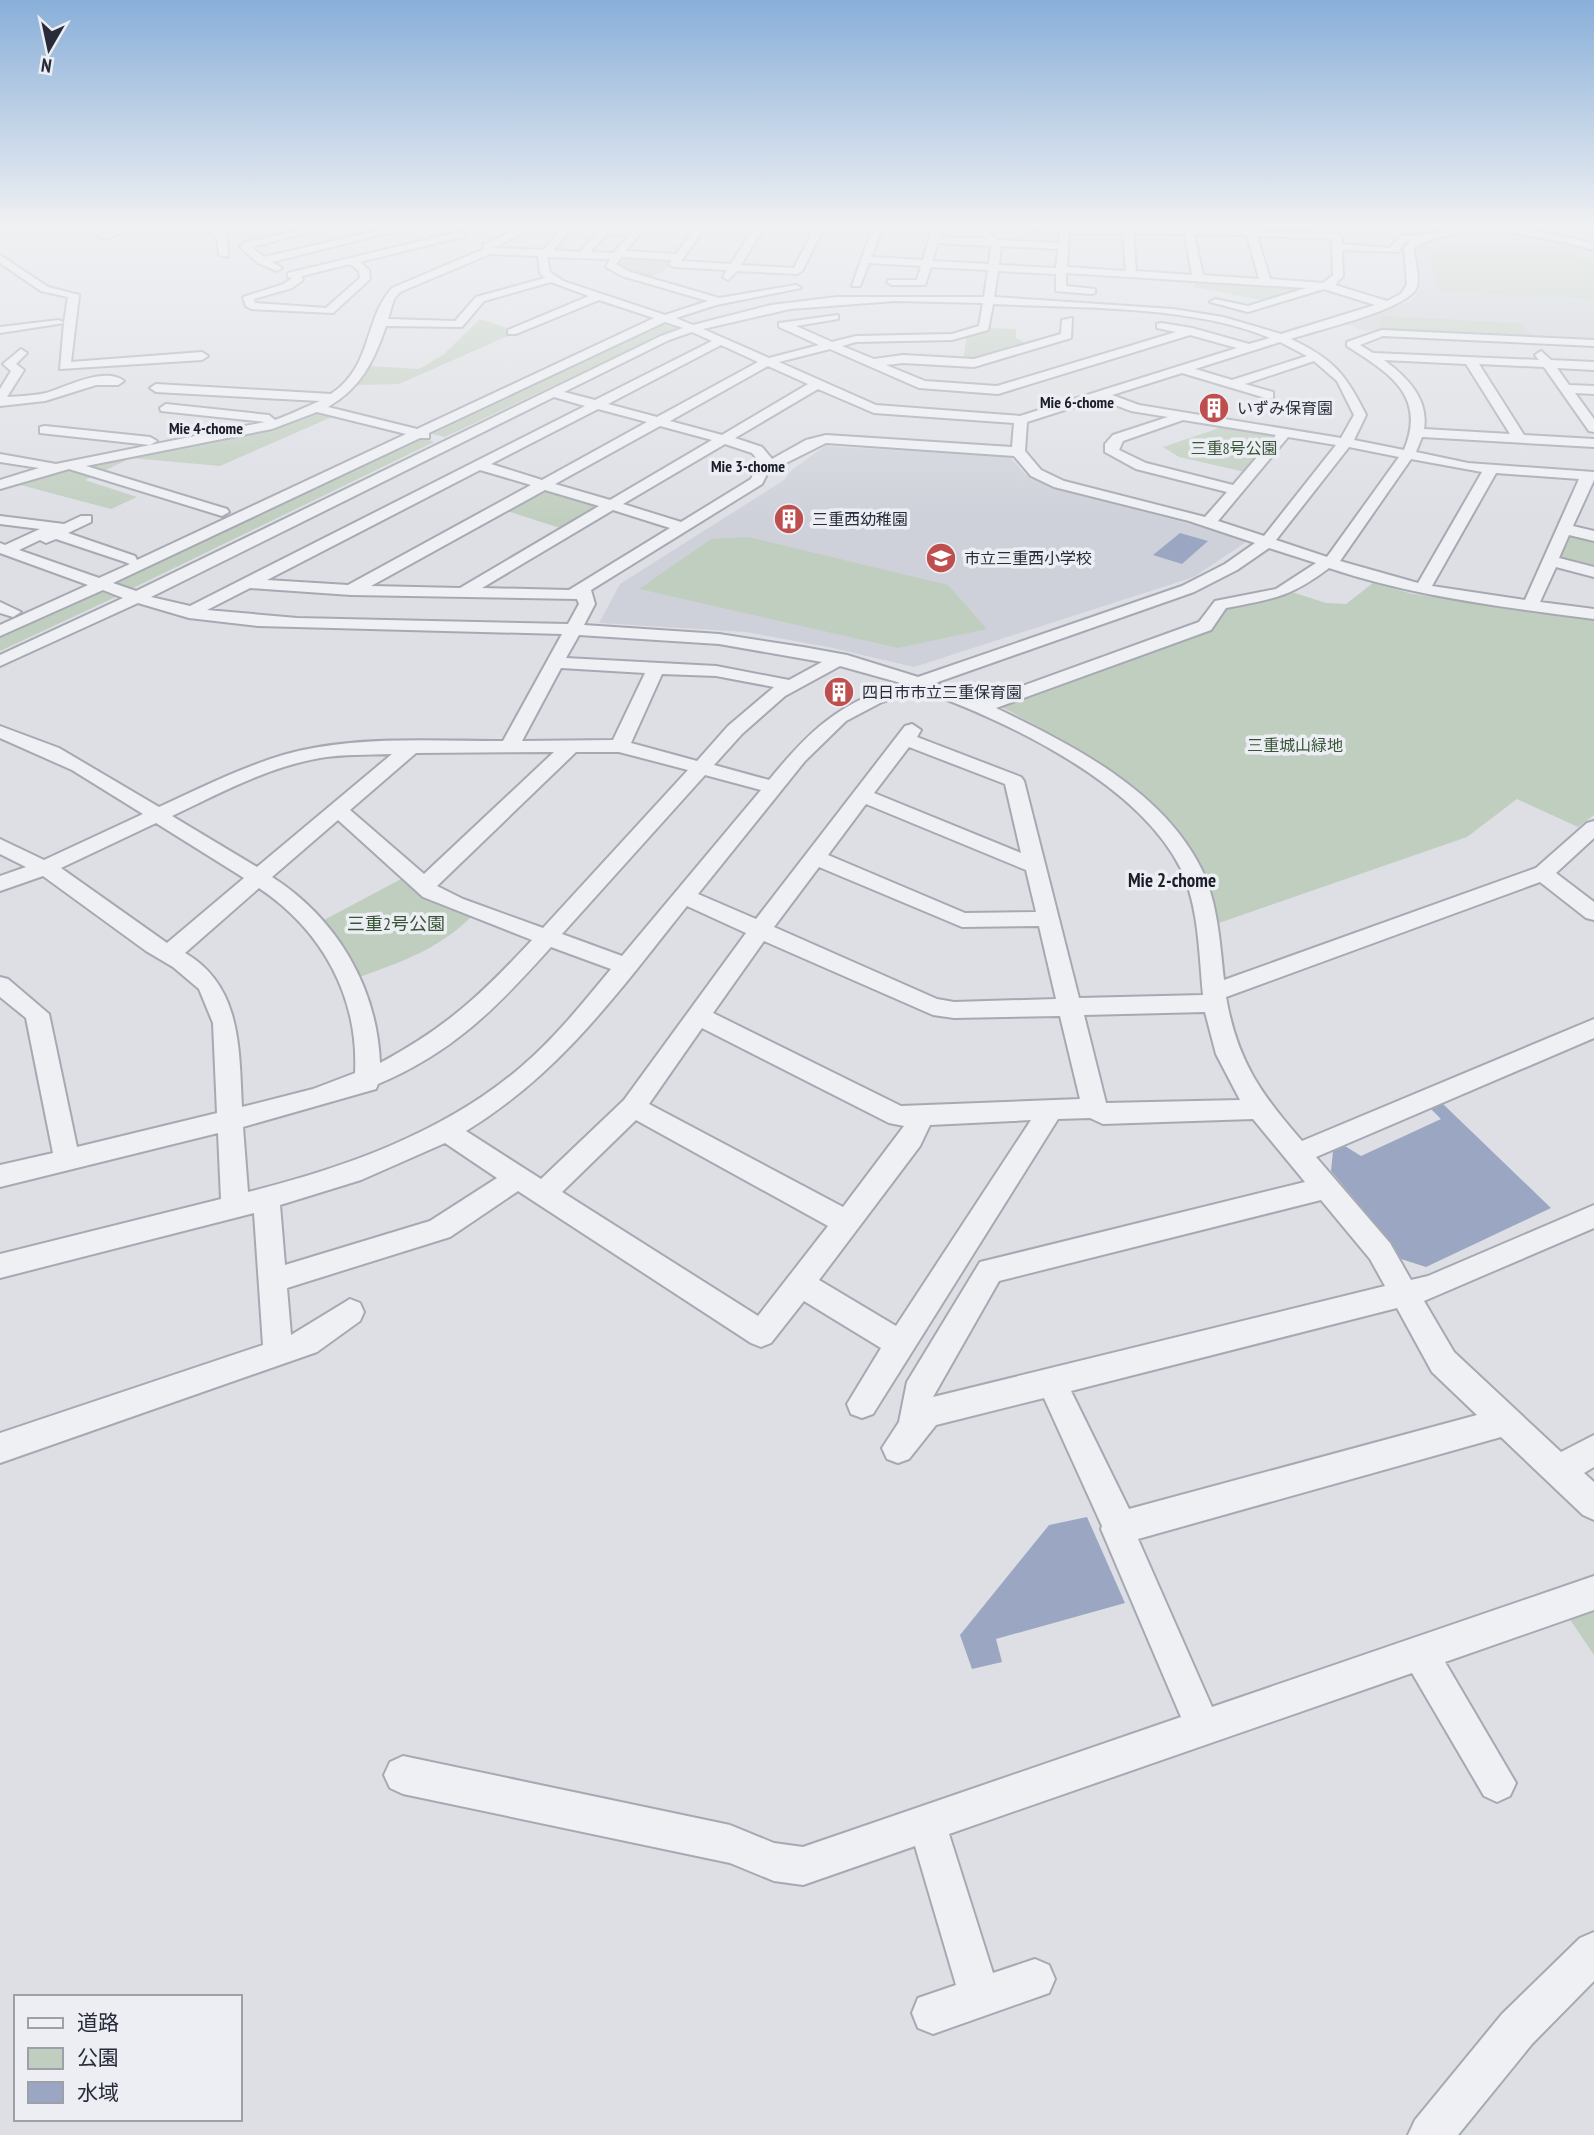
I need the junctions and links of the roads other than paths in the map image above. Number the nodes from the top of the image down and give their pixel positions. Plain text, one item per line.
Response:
1 (54, 324) edge
2 (70, 324) edge
3 (380, 324) edge
4 (423, 324) edge
5 (459, 324) edge
6 (532, 324) edge
7 (652, 324) edge
8 (680, 324) edge
9 (709, 324) edge
10 (792, 324) edge
11 (983, 324) edge
12 (1073, 324) edge
13 (1236, 324) edge
14 (1333, 324) edge
15 (1337, 324) edge
16 (1151, 325) dead end
17 (692, 328) junction
18 (0, 330) edge
19 (1192, 331) junction
20 (512, 332) dead end
21 (1372, 335) junction
22 (27, 339) dead end
23 (1282, 339) junction
24 (721, 341) junction
25 (1530, 341) junction
26 (1594, 343) edge
27 (827, 345) junction
28 (1251, 349) junction
29 (0, 353) edge
30 (21, 353) junction
31 (202, 356) dead end
32 (1370, 356) junction
33 (1315, 357) junction
34 (1471, 360) junction
35 (767, 362) junction
36 (872, 364) junction
37 (1546, 364) junction
38 (1594, 366) edge
39 (1185, 370) junction
40 (118, 382) dead end
41 (1232, 384) junction
42 (816, 385) junction
43 (156, 388) dead end
44 (1565, 388) junction
45 (1594, 390) edge
46 (553, 393) junction
47 (1269, 395) dead end
48 (1101, 397) junction
49 (331, 398) junction
50 (0, 401) edge
51 (595, 405) junction
52 (166, 408) dead end
53 (312, 408) junction
54 (1589, 415) edge
55 (1184, 416) junction
56 (1021, 421) junction
57 (658, 422) junction
58 (279, 423) junction
59 (1594, 428) edge
60 (45, 430) dead end
61 (1286, 432) junction
62 (418, 433) junction
63 (1417, 433) junction
64 (723, 439) junction
65 (1520, 439) junction
66 (452, 442) junction
67 (1346, 442) junction
68 (1594, 443) edge
69 (172, 445) junction
70 (1018, 452) junction
71 (1408, 455) junction
72 (0, 458) edge
73 (479, 465) junction
74 (62, 466) junction
75 (765, 469) junction
76 (1491, 469) junction
77 (1591, 475) edge
78 (544, 484) junction
79 (0, 485) edge
80 (1237, 490) junction
81 (610, 505) junction
82 (222, 512) dead end
83 (86, 519) dead end
84 (0, 520) edge
85 (1208, 523) junction
86 (683, 527) junction
87 (1565, 529) junction
88 (55, 534) junction
89 (1594, 536) edge
90 (1267, 542) junction
91 (7, 550) edge
92 (130, 559) dead end
93 (1551, 561) junction
94 (1329, 562) junction
95 (1594, 572) edge
96 (247, 583) junction
97 (103, 584) junction
98 (1190, 588) junction
99 (351, 590) junction
100 (583, 590) junction
101 (1422, 590) junction
102 (462, 593) junction
103 (139, 596) junction
104 (1221, 604) junction
105 (1531, 605) junction
106 (189, 613) junction
107 (1594, 614) edge
108 (572, 630) junction
109 (0, 631) edge
110 (841, 659) junction
111 (0, 661) edge
112 (555, 663) junction
113 (656, 667) junction
114 (920, 681) junction
115 (790, 685) junction
116 (982, 707) junction
117 (0, 732) edge
118 (510, 746) junction
119 (571, 746) junction
120 (620, 746) junction
121 (411, 747) junction
122 (700, 766) junction
123 (774, 787) junction
124 (861, 795) junction
125 (338, 810) junction
126 (156, 815) junction
127 (1594, 827) edge
128 (0, 846) edge
129 (816, 858) junction
130 (1035, 866) junction
131 (43, 869) junction
132 (1543, 873) junction
133 (257, 878) junction
134 (0, 884) edge
135 (424, 886) junction
136 (684, 896) junction
137 (1594, 913) edge
138 (1048, 919) junction
139 (760, 930) junction
140 (546, 937) junction
141 (169, 954) junction
142 (627, 966) junction
143 (0, 985) edge
144 (1215, 997) junction
145 (1069, 1006) junction
146 (699, 1016) junction
147 (1594, 1028) edge
148 (367, 1082) junction
149 (633, 1107) junction
150 (1095, 1108) junction
151 (1259, 1109) junction
152 (1051, 1110) junction
153 (922, 1115) junction
154 (230, 1120) junction
155 (446, 1131) junction
156 (1297, 1154) junction
157 (67, 1159) junction
158 (0, 1176) edge
159 (519, 1177) junction
160 (1326, 1188) junction
161 (544, 1193) junction
162 (266, 1198) junction
163 (235, 1207) junction
164 (847, 1223) junction
165 (1590, 1224) edge
166 (0, 1266) edge
167 (271, 1281) junction
168 (801, 1284) junction
169 (1403, 1295) junction
170 (350, 1312) dead end
171 (900, 1345) junction
172 (278, 1353) junction
173 (1052, 1382) junction
174 (862, 1404) dead end
175 (1507, 1421) junction
176 (0, 1448) edge
177 (1594, 1450) edge
178 (1560, 1469) junction
179 (1594, 1504) edge
180 (1122, 1528) junction
181 (1594, 1593) edge
182 (1420, 1653) junction
183 (1203, 1727) junction
184 (403, 1775) dead end
185 (1497, 1783) dead end
186 (927, 1824) junction
187 (1594, 1952) edge
188 (1035, 1979) dead end
189 (981, 1997) junction
190 (933, 2013) dead end
191 (1430, 2135) edge

1 - 18 street
2 - 31 street
3 - 49 street
4 - 5 street
6 - 20 street
7 - 62 street
8 - 17 street
9 - 17 street
10 - 27 street
11 - 27 street
12 - 36 street
13 - 23 street
14 - 23 street
15 - 21 street
16 - 19 street
17 - 24 street
17 - 46 street
19 - 28 street
19 - 36 street
21 - 25 street
21 - 32 street
22 - 30 street
23 - 28 street
23 - 33 street
24 - 35 street
24 - 51 street
25 - 26 street
25 - 37 street
27 - 35 street
27 - 36 street
28 - 39 street
29 - 30 street
30 - 50 street
32 - 34 street
32 - 63 street
33 - 41 street
33 - 67 street
34 - 37 street
34 - 65 street
35 - 42 street
35 - 57 street
37 - 38 street
37 - 44 street
39 - 41 street
39 - 48 street
40 - 50 street
41 - 47 street
42 - 56 street
42 - 64 street
43 - 49 street
44 - 45 street
44 - 54 street
46 - 51 street
46 - 66 street
48 - 55 street
48 - 56 street
49 - 53 street
51 - 57 street
51 - 73 street
52 - 58 street
53 - 58 street
53 - 62 street
54 - 59 street
55 - 61 street
55 - 80 street
56 - 70 street
57 - 64 street
57 - 78 street
58 - 69 street
60 - 69 street
61 - 67 street
61 - 80 street
62 - 66 street
62 - 97 street
63 - 65 street
63 - 71 street
64 - 75 street
64 - 81 street
65 - 68 street
66 - 103 street
67 - 71 street
67 - 90 street
69 - 74 street
70 - 75 street
70 - 85 street
71 - 76 street
71 - 94 street
72 - 74 street
73 - 78 street
73 - 96 street
74 - 79 street
74 - 82 street
75 - 86 street
76 - 77 street
76 - 101 street
77 - 87 street
78 - 81 street
78 - 99 street
80 - 85 street
81 - 86 street
81 - 102 street
83 - 88 street
84 - 91 street
85 - 90 street
86 - 100 street
87 - 89 street
87 - 93 street
88 - 91 street
88 - 92 street
90 - 94 street
90 - 98 street
91 - 97 street
93 - 95 street
93 - 105 street
94 - 101 street
94 - 104 street
96 - 99 street
96 - 106 street
97 - 103 street
97 - 109 street
98 - 104 street
98 - 114 street
99 - 102 street
100 - 102 street
100 - 108 street
101 - 105 street
103 - 106 street
103 - 111 street
104 - 116 street
105 - 107 street
106 - 108 street
108 - 110 street
108 - 112 street
110 - 114 street
110 - 115 street
112 - 113 street
112 - 118 street
113 - 115 street
113 - 120 street
114 - 116 street
114 - 123 street
115 - 122 street
116 - 144 street
117 - 126 street
118 - 119 street
118 - 121 street
119 - 120 street
119 - 135 street
120 - 122 street
121 - 125 street
121 - 126 street
122 - 123 street
122 - 140 street
123 - 136 street
124 - 129 street
124 - 130 street
124 - 130 street
125 - 133 street
125 - 135 street
126 - 131 street
126 - 133 street
127 - 132 street
128 - 131 street
129 - 138 street
129 - 139 street
130 - 138 street
131 - 134 street
131 - 141 street
132 - 137 street
132 - 144 street
133 - 141 street
133 - 148 street
135 - 140 street
136 - 139 street
136 - 142 street
138 - 145 street
139 - 145 street
139 - 146 street
140 - 142 street
140 - 148 street
141 - 154 street
142 - 155 street
143 - 157 street
144 - 145 street
144 - 151 street
145 - 150 street
146 - 149 street
146 - 153 street
147 - 156 street
148 - 154 street
149 - 161 street
149 - 164 street
150 - 151 street
150 - 152 street
151 - 156 street
152 - 153 street
152 - 171 street
153 - 164 street
154 - 157 street
154 - 163 street
155 - 159 street
155 - 162 street
156 - 160 street
157 - 158 street
159 - 161 street
159 - 167 street
160 - 169 street
160 - 173 street
161 - 168 street
162 - 163 street
162 - 167 street
163 - 166 street
164 - 168 street
165 - 169 street
167 - 172 street
168 - 171 street
169 - 173 street
169 - 175 street
170 - 172 street
171 - 174 street
172 - 176 street
173 - 180 street
175 - 178 street
175 - 180 street
177 - 178 street
178 - 179 street
180 - 183 street
181 - 182 street
182 - 183 street
182 - 185 street
183 - 186 street
184 - 186 street
186 - 189 street
187 - 191 street
188 - 189 street
189 - 190 street

